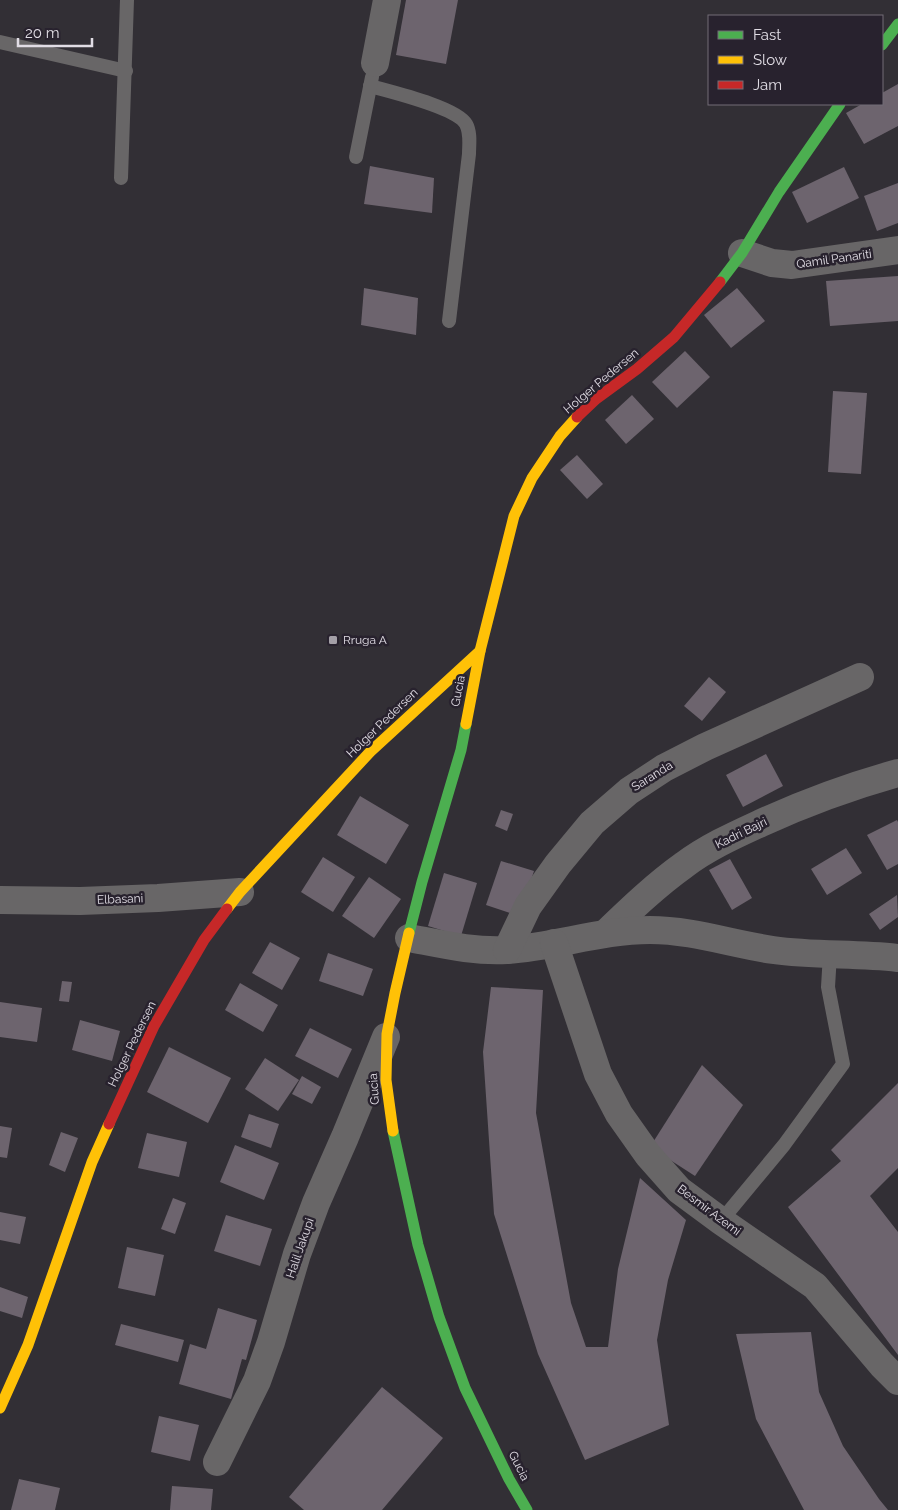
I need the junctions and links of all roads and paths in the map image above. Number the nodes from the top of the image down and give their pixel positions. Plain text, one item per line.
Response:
1 (127, 0) edge
2 (387, 0) edge
3 (898, 24) edge
4 (0, 42) edge
5 (883, 44) edge
6 (126, 71) junction
7 (373, 74) junction
8 (839, 105) edge
9 (356, 157) dead end
10 (121, 178) dead end
11 (898, 250) edge
12 (742, 253) junction
13 (449, 321) dead end
14 (480, 651) junction
15 (860, 678) dead end
16 (898, 773) edge
17 (240, 892) junction
18 (0, 900) edge
19 (606, 933) junction
20 (409, 938) junction
21 (554, 943) junction
22 (507, 950) junction
23 (830, 954) junction
24 (898, 958) edge
25 (387, 1034) junction
26 (721, 1221) junction
27 (898, 1381) edge
28 (0, 1408) edge
29 (217, 1462) dead end
30 (527, 1510) edge

1 - 6 lane
2 - 7 street
3 - 5 street
4 - 6 lane
6 - 10 lane
7 - 9 lane
7 - 13 lane
8 - 12 street, Holger Pedersen
11 - 12 street, Qamil Panariti
12 - 14 street, Holger Pedersen
14 - 17 street, Holger Pedersen
14 - 20 street, Gucia
15 - 22 street, Saranda
16 - 19 street, Kadri Bajri
17 - 18 street, Elbasani
17 - 28 street, Holger Pedersen
19 - 21 street
19 - 23 street
20 - 22 street
20 - 25 street, Gucia
21 - 22 street
21 - 26 street, Besmir Azemi
23 - 24 street
23 - 26 lane
25 - 29 street, Halil Jakupi
25 - 30 street, Gucia
26 - 27 street, Besmir Azemi

